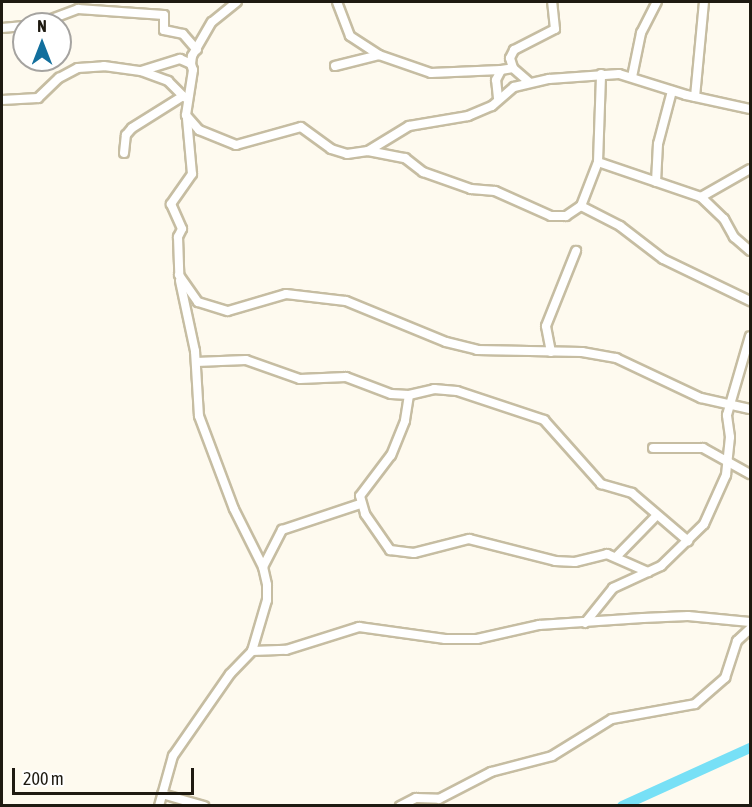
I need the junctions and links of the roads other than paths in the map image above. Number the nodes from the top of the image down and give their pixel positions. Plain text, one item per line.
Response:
1 (237, 2) edge
2 (337, 2) edge
3 (552, 2) edge
4 (657, 2) edge
5 (704, 2) edge
6 (70, 12) edge
7 (197, 50) junction
8 (379, 55) junction
9 (191, 64) junction
10 (335, 66) dead end
11 (513, 68) junction
12 (501, 70) junction
13 (141, 71) junction
14 (601, 74) junction
15 (632, 77) junction
16 (529, 82) junction
17 (672, 91) junction
18 (695, 97) junction
19 (185, 98) junction
20 (498, 98) junction
21 (2, 100) edge
22 (750, 108) edge
23 (186, 115) junction
24 (368, 151) junction
25 (124, 153) dead end
26 (598, 162) junction
27 (750, 169) edge
28 (656, 182) junction
29 (701, 197) junction
30 (581, 206) junction
31 (576, 251) dead end
32 (750, 251) edge
33 (179, 275) junction
34 (750, 301) edge
35 (750, 336) edge
36 (748, 349) edge
37 (551, 352) junction
38 (196, 362) junction
39 (409, 395) junction
40 (731, 405) junction
41 (750, 409) edge
42 (653, 448) dead end
43 (728, 463) junction
44 (750, 474) edge
45 (360, 504) junction
46 (657, 515) junction
47 (688, 541) junction
48 (617, 556) junction
49 (263, 567) junction
50 (648, 572) junction
51 (750, 622) edge
52 (585, 623) junction
53 (750, 629) edge
54 (252, 651) junction
55 (162, 794) junction
56 (159, 806) edge
57 (204, 806) edge
58 (400, 806) edge

1 - 7 street
2 - 8 street
3 - 11 street
4 - 15 street
5 - 18 street
6 - 7 street
7 - 9 street
8 - 10 street
8 - 12 street
9 - 13 street
9 - 19 street
11 - 12 street
11 - 16 street
12 - 20 street
13 - 19 street
13 - 21 street
14 - 15 street
14 - 16 street
14 - 26 street
15 - 17 street
16 - 20 street
17 - 18 street
17 - 28 street
18 - 22 street
19 - 23 street
19 - 25 street
20 - 24 street
23 - 24 street
23 - 33 street
24 - 30 street
26 - 28 street
26 - 30 street
27 - 29 street
28 - 29 street
29 - 32 street
30 - 34 street
31 - 37 street
33 - 37 street
33 - 38 street
35 - 36 street
36 - 40 street
37 - 40 street
38 - 39 street
38 - 49 street
39 - 45 street
39 - 46 street
40 - 41 street
40 - 43 street
42 - 43 street
43 - 44 street
43 - 47 street
45 - 48 street
45 - 49 street
46 - 47 street
46 - 48 street
47 - 50 street
48 - 50 street
49 - 54 street
50 - 52 street
51 - 52 street
52 - 54 street
53 - 58 street
54 - 55 street
55 - 56 street
55 - 57 street

